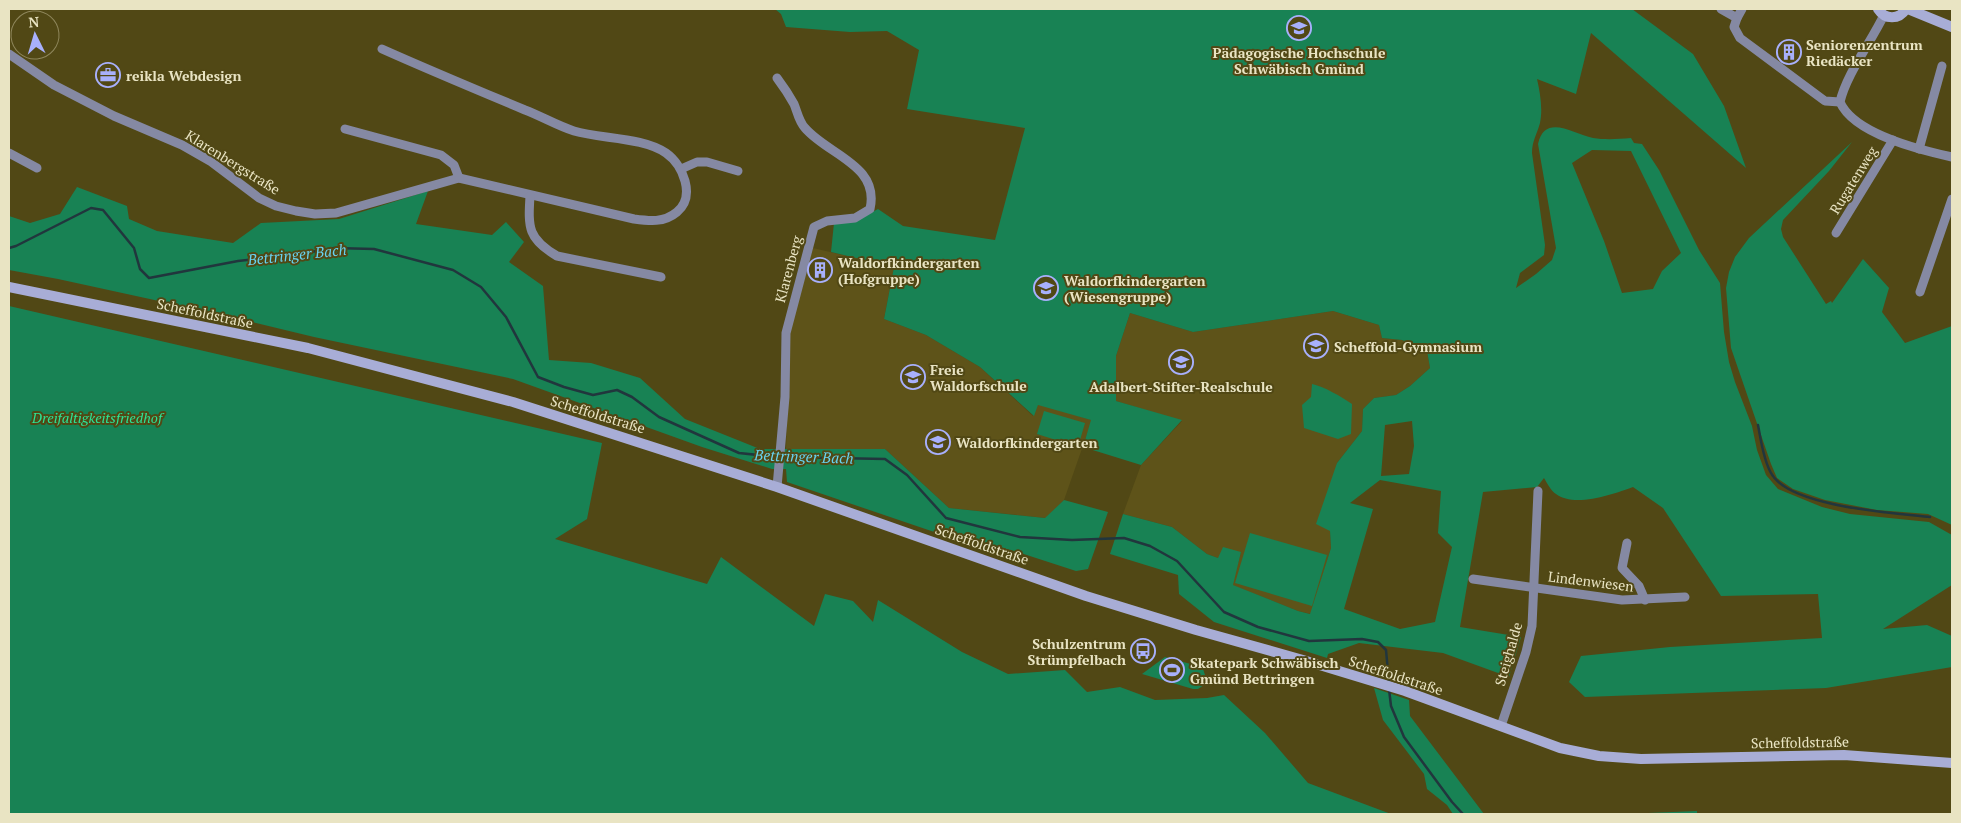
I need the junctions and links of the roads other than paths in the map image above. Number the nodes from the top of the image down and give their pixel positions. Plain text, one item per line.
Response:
1 (1720, 9) edge
2 (1742, 9) edge
3 (1907, 9) edge
4 (1881, 12) edge
5 (1737, 18) junction
6 (1952, 27) edge
7 (382, 49) dead end
8 (9, 54) edge
9 (1942, 66) dead end
10 (777, 78) dead end
11 (1840, 102) junction
12 (345, 129) dead end
13 (1893, 140) junction
14 (1919, 149) junction
15 (9, 152) edge
16 (1952, 157) edge
17 (37, 168) dead end
18 (681, 169) junction
19 (738, 171) dead end
20 (459, 178) junction
21 (530, 196) junction
22 (1952, 199) edge
23 (1836, 233) dead end
24 (661, 277) dead end
25 (9, 287) edge
26 (1920, 292) dead end
27 (777, 487) junction
28 (1538, 491) dead end
29 (1627, 543) dead end
30 (1473, 579) dead end
31 (1534, 588) junction
32 (1685, 597) dead end
33 (1645, 600) junction
34 (1501, 726) junction
35 (1952, 763) edge

1 - 5 street
2 - 5 street
3 - 4 main road
3 - 6 main road
4 - 11 street
5 - 11 street
7 - 18 street
8 - 20 street, Klarenbergstraße
9 - 14 street
10 - 27 street, Klarenberg
11 - 13 street
12 - 20 street
13 - 14 street
13 - 23 street, Rugatenweg
14 - 16 street
15 - 17 street
18 - 19 street
18 - 21 street
20 - 21 street
21 - 24 street
22 - 26 street
25 - 27 main road, Scheffoldstraße
27 - 34 main road, Scheffoldstraße
28 - 31 street, Steighalde
29 - 33 street, Lindenwiesen
30 - 31 street
31 - 33 street, Lindenwiesen
31 - 34 street, Steighalde
32 - 33 street, Lindenwiesen
34 - 35 main road, Scheffoldstraße

